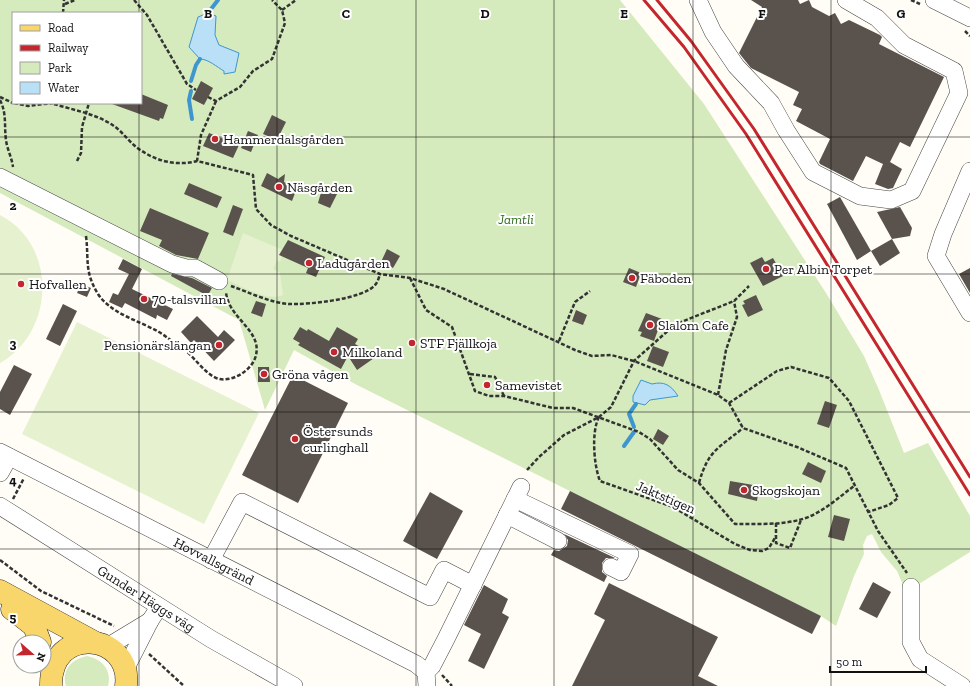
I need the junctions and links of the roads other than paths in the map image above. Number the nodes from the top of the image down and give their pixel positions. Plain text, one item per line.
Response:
1 (698, 0) edge
2 (846, 0) edge
3 (934, 0) edge
4 (970, 18) edge
5 (970, 171) edge
6 (0, 177) edge
7 (224, 283) road end
8 (970, 313) edge
9 (5, 455) edge
10 (0, 473) edge
11 (2, 507) edge
12 (507, 515) junction
13 (558, 541) dead end
14 (211, 560) junction
15 (611, 567) dead end
16 (473, 585) junction
17 (911, 587) road end
18 (0, 591) edge
19 (0, 599) edge
20 (159, 607) junction
21 (37, 634) edge
22 (133, 639) junction
23 (101, 644) junction
24 (52, 666) edge
25 (126, 678) edge
26 (427, 679) edge
27 (294, 686) edge
28 (962, 686) edge

1 - 2 street
3 - 4 street
5 - 8 street
6 - 7 street
9 - 10 street
9 - 14 street, Hovvallsgränd
11 - 20 street, Gunder Häggs väg
12 - 13 street
12 - 15 street, Hovvallsgränd
12 - 16 street, Hovvallsgränd
14 - 16 street
14 - 26 street, Hovvallsgränd
16 - 26 street, Hovvallsgränd
17 - 28 street
18 - 23 main road
19 - 21 main road
20 - 22 street
20 - 27 street, Gunder Häggs väg
22 - 23 street
22 - 25 street
23 - 24 main road
23 - 25 main road

